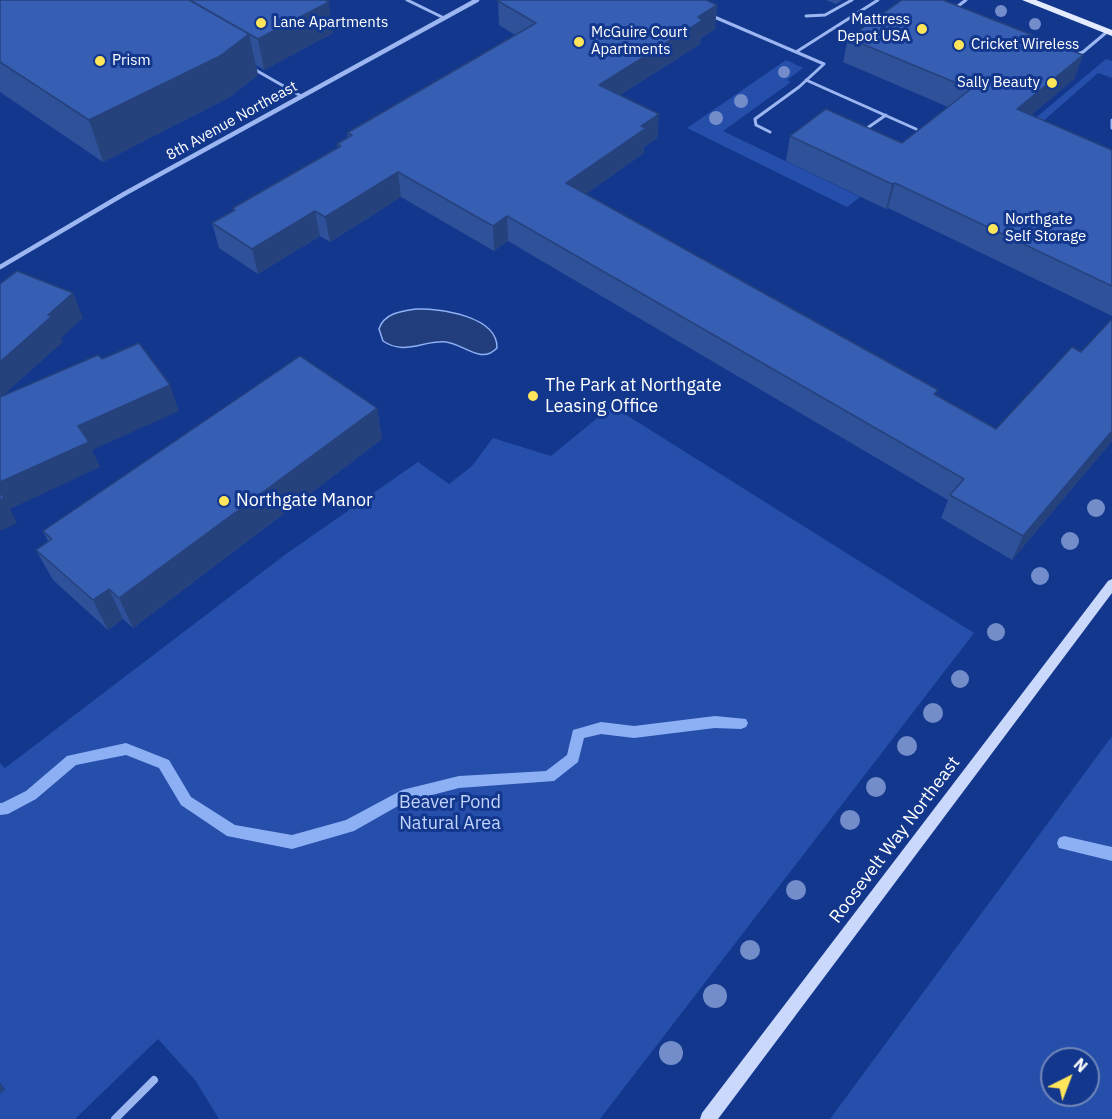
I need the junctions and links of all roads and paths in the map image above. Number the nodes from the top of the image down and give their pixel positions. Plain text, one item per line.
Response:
1 (407, 0) edge
2 (477, 0) edge
3 (852, 0) edge
4 (878, 0) edge
5 (966, 0) edge
6 (1028, 0) edge
7 (704, 12) edge
8 (806, 16) dead end
9 (962, 16) edge
10 (444, 18) junction
11 (1110, 32) edge
12 (796, 52) junction
13 (1065, 54) edge
14 (249, 66) edge
15 (806, 80) junction
16 (302, 96) junction
17 (885, 115) junction
18 (1112, 120) edge
19 (1112, 128) edge
20 (916, 129) edge
21 (770, 132) dead end
22 (865, 140) edge
23 (0, 267) edge
24 (1112, 584) edge
25 (154, 1080) dead end
26 (115, 1119) edge
27 (708, 1119) edge

1 - 10 lane
2 - 10 street, 8th Avenue Northeast
3 - 8 lane
4 - 12 lane
5 - 9 lane
6 - 11 main road
7 - 12 lane
10 - 16 street, 8th Avenue Northeast
11 - 13 lane
12 - 15 lane
14 - 16 lane
15 - 17 lane
15 - 21 lane
16 - 23 street, 8th Avenue Northeast
17 - 20 lane
17 - 22 lane
18 - 19 lane
24 - 27 main road, Roosevelt Way Northeast
25 - 26 street

